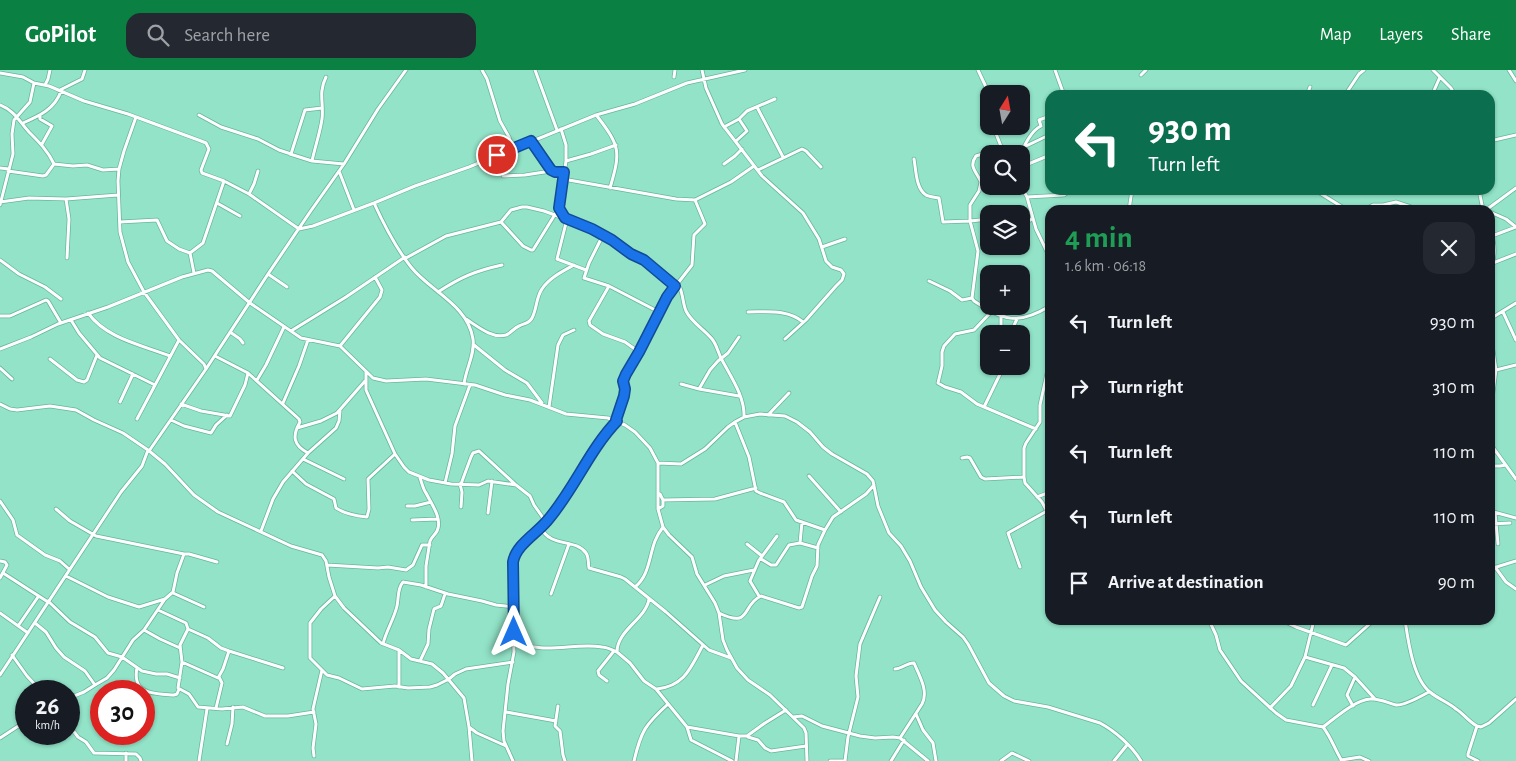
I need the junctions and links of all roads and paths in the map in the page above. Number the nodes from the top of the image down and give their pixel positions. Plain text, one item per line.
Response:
1 (50, 70) edge
2 (85, 70) edge
3 (406, 70) edge
4 (482, 70) edge
5 (535, 70) edge
6 (675, 70) edge
7 (702, 70) edge
8 (745, 70) edge
9 (978, 70) edge
10 (1055, 70) edge
11 (1146, 70) edge
12 (1364, 70) edge
13 (1433, 70) edge
14 (1509, 70) edge
15 (737, 71) edge
16 (0, 72) edge
17 (1142, 75) dead end
18 (326, 77) dead end
19 (674, 77) dead end
20 (1440, 77) junction
21 (704, 79) junction
22 (1516, 81) edge
23 (34, 83) junction
24 (45, 85) junction
25 (985, 85) edge
26 (1310, 87) dead end
27 (1062, 90) edge
28 (1309, 90) edge
29 (1348, 90) edge
30 (1434, 90) edge
31 (1452, 90) edge
32 (60, 91) junction
33 (775, 99) dead end
34 (0, 105) edge
35 (757, 107) junction
36 (322, 108) junction
37 (199, 115) dead end
38 (596, 115) junction
39 (17, 116) junction
40 (40, 116) junction
41 (136, 117) junction
42 (1045, 118) edge
43 (739, 119) junction
44 (23, 123) junction
45 (724, 127) junction
46 (560, 130) junction
47 (1516, 135) edge
48 (1045, 137) edge
49 (1495, 140) edge
50 (531, 141) junction
51 (736, 141) junction
52 (42, 144) junction
53 (616, 145) junction
54 (1025, 145) edge
55 (1028, 145) edge
56 (513, 149) junction
57 (742, 149) junction
58 (289, 154) junction
59 (980, 155) edge
60 (783, 157) junction
61 (1045, 157) edge
62 (914, 160) dead end
63 (312, 161) junction
64 (566, 161) junction
65 (1030, 163) edge
66 (54, 164) junction
67 (344, 164) junction
68 (724, 164) dead end
69 (754, 166) junction
70 (821, 167) dead end
71 (0, 168) edge
72 (119, 169) junction
73 (8, 170) junction
74 (551, 170) junction
75 (758, 170) junction
76 (258, 171) dead end
77 (339, 171) junction
78 (564, 172) junction
79 (503, 176) dead end
80 (563, 179) junction
81 (980, 180) edge
82 (224, 181) junction
83 (980, 186) edge
84 (610, 188) junction
85 (1516, 188) edge
86 (249, 194) junction
87 (118, 195) junction
88 (1064, 195) edge
89 (1323, 195) edge
90 (1027, 197) joint
91 (66, 199) junction
92 (695, 200) junction
93 (217, 202) junction
94 (0, 203) edge
95 (374, 203) junction
96 (1339, 205) edge
97 (1383, 205) edge
98 (1405, 205) edge
99 (1492, 205) edge
100 (354, 210) junction
101 (562, 211) junction
102 (1495, 214) edge
103 (240, 216) dead end
104 (555, 216) junction
105 (566, 219) junction
106 (1032, 219) joint
107 (980, 220) edge
108 (970, 221) junction
109 (120, 222) junction
110 (502, 222) junction
111 (1516, 227) edge
112 (300, 229) junction
113 (603, 235) junction
114 (1495, 235) edge
115 (845, 239) dead end
116 (822, 247) junction
117 (1045, 249) edge
118 (190, 253) junction
119 (1516, 254) edge
120 (405, 257) junction
121 (67, 258) dead end
122 (0, 260) edge
123 (1495, 262) edge
124 (502, 265) dead end
125 (574, 265) junction
126 (586, 270) junction
127 (194, 273) junction
128 (268, 274) junction
129 (375, 277) junction
130 (928, 281) dead end
131 (609, 286) junction
132 (675, 286) junction
133 (287, 287) dead end
134 (144, 292) junction
135 (438, 292) junction
136 (61, 298) dead end
137 (972, 298) junction
138 (250, 303) junction
139 (980, 304) edge
140 (1515, 305) edge
141 (1045, 309) edge
142 (659, 312) junction
143 (748, 312) dead end
144 (1503, 312) junction
145 (88, 313) junction
146 (988, 315) edge
147 (998, 315) edge
148 (0, 316) edge
149 (1495, 316) edge
150 (1001, 317) junction
151 (466, 319) junction
152 (1016, 319) junction
153 (71, 320) junction
154 (804, 322) junction
155 (61, 323) junction
156 (1001, 325) edge
157 (1014, 325) edge
158 (284, 327) junction
159 (574, 330) dead end
160 (291, 331) junction
161 (230, 332) junction
162 (739, 336) dead end
163 (784, 339) dead end
164 (179, 340) junction
165 (308, 340) junction
166 (1516, 340) edge
167 (243, 343) dead end
168 (473, 345) junction
169 (340, 346) junction
170 (0, 349) edge
171 (639, 352) junction
172 (98, 355) junction
173 (170, 356) junction
174 (215, 356) junction
175 (50, 359) dead end
176 (721, 359) junction
177 (1495, 364) edge
178 (1516, 365) edge
179 (0, 368) edge
180 (206, 369) junction
181 (1496, 370) junction
182 (366, 371) junction
183 (248, 373) junction
184 (133, 374) junction
185 (1000, 375) edge
186 (1495, 376) edge
187 (12, 379) dead end
188 (257, 380) junction
189 (365, 380) junction
190 (1045, 382) edge
191 (464, 384) junction
192 (681, 384) dead end
193 (155, 385) junction
194 (470, 385) junction
195 (699, 388) junction
196 (789, 392) dead end
197 (739, 396) junction
198 (120, 402) dead end
199 (283, 403) junction
200 (0, 404) edge
201 (181, 404) junction
202 (543, 405) junction
203 (549, 407) junction
204 (984, 407) junction
205 (340, 410) junction
206 (227, 415) junction
207 (768, 416) junction
208 (744, 418) junction
209 (138, 419) dead end
210 (171, 420) junction
211 (617, 421) junction
212 (735, 422) junction
213 (297, 428) junction
214 (1036, 429) junction
215 (1495, 450) edge
216 (148, 451) junction
217 (308, 453) junction
218 (395, 454) junction
219 (962, 458) dead end
220 (303, 459) junction
221 (658, 463) junction
222 (1506, 465) junction
223 (1495, 466) edge
224 (1516, 470) edge
225 (292, 471) junction
226 (1511, 471) junction
227 (809, 476) dead end
228 (1024, 477) junction
229 (420, 478) junction
230 (344, 479) dead end
231 (1516, 479) edge
232 (492, 481) junction
233 (445, 483) junction
234 (460, 484) junction
235 (516, 485) junction
236 (874, 485) junction
237 (756, 488) junction
238 (658, 492) junction
239 (1045, 494) edge
240 (1037, 497) junction
241 (663, 500) junction
242 (0, 501) edge
243 (431, 502) junction
244 (407, 506) dead end
245 (461, 507) dead end
246 (1045, 507) edge
247 (56, 509) dead end
248 (658, 509) junction
249 (841, 512) junction
250 (1045, 512) edge
251 (488, 513) dead end
252 (1495, 513) joint
253 (1516, 518) edge
254 (437, 519) junction
255 (412, 520) dead end
256 (546, 522) junction
257 (802, 522) junction
258 (1510, 523) dead end
259 (1495, 524) junction
260 (541, 527) junction
261 (663, 527) junction
262 (824, 530) junction
263 (261, 531) junction
264 (93, 534) junction
265 (777, 536) dead end
266 (800, 543) junction
267 (569, 544) junction
268 (747, 544) dead end
269 (1498, 544) dead end
270 (430, 545) junction
271 (818, 548) junction
272 (184, 554) junction
273 (761, 558) junction
274 (0, 561) edge
275 (1516, 561) edge
276 (217, 562) dead end
277 (327, 565) junction
278 (1020, 567) dead end
279 (1495, 567) joint
280 (69, 570) junction
281 (754, 570) junction
282 (3, 573) junction
283 (66, 576) junction
284 (0, 578) edge
285 (705, 585) junction
286 (426, 587) junction
287 (634, 587) junction
288 (1516, 589) edge
289 (172, 592) junction
290 (445, 594) junction
291 (551, 594) dead end
292 (38, 596) junction
293 (335, 596) junction
294 (759, 596) junction
295 (880, 597) dead end
296 (165, 599) junction
297 (649, 599) junction
298 (48, 602) junction
299 (204, 607) dead end
300 (514, 607) junction
301 (158, 610) junction
302 (0, 613) edge
303 (719, 613) junction
304 (35, 623) junction
305 (1211, 625) edge
306 (1293, 625) edge
307 (1312, 625) edge
308 (1368, 625) edge
309 (1406, 625) edge
310 (18, 626) junction
311 (188, 629) junction
312 (144, 630) junction
313 (1310, 632) junction
314 (28, 633) junction
315 (514, 639) junction
316 (383, 644) junction
317 (703, 645) junction
318 (180, 648) junction
319 (399, 650) junction
320 (229, 651) junction
321 (616, 651) junction
322 (12, 655) junction
323 (1305, 657) junction
324 (122, 658) junction
325 (732, 659) junction
326 (420, 661) junction
327 (182, 662) junction
328 (513, 662) junction
329 (1332, 665) junction
330 (137, 668) junction
331 (283, 668) dead end
332 (895, 669) dead end
333 (322, 670) junction
334 (0, 675) edge
335 (1355, 676) junction
336 (219, 677) junction
337 (180, 678) junction
338 (449, 679) junction
339 (31, 680) edge
340 (92, 680) edge
341 (104, 680) edge
342 (608, 682) dead end
343 (399, 687) junction
344 (179, 689) junction
345 (656, 689) junction
346 (1429, 692) junction
347 (1375, 699) junction
348 (1516, 699) edge
349 (668, 704) junction
350 (1313, 705) dead end
351 (558, 706) dead end
352 (1353, 706) junction
353 (233, 707) junction
354 (207, 708) junction
355 (216, 708) junction
356 (1270, 708) junction
357 (786, 710) junction
358 (314, 712) junction
359 (506, 712) junction
360 (916, 714) junction
361 (792, 717) junction
362 (556, 721) junction
363 (468, 726) junction
364 (1477, 726) junction
365 (687, 727) junction
366 (1323, 727) junction
367 (15, 728) edge
368 (848, 733) junction
369 (739, 736) junction
370 (747, 736) junction
371 (0, 738) edge
372 (80, 738) edge
373 (902, 739) junction
374 (227, 744) dead end
375 (1127, 745) junction
376 (506, 746) junction
377 (806, 746) junction
378 (126, 753) junction
379 (314, 756) dead end
380 (1468, 759) edge
381 (1342, 760) edge
382 (126, 761) edge
383 (141, 761) edge
384 (199, 761) edge
385 (472, 761) edge
386 (513, 761) edge
387 (565, 761) edge
388 (634, 761) edge
389 (732, 761) edge
390 (736, 761) edge
391 (807, 761) edge
392 (830, 761) edge
393 (891, 761) edge
394 (928, 761) edge
395 (936, 761) edge
396 (1001, 761) edge
397 (1029, 761) edge
398 (1114, 761) edge
399 (1141, 761) edge
400 (1369, 761) edge
401 (1478, 761) edge

1 - 24 street
2 - 32 street
3 - 67 street
4 - 56 street
5 - 46 street
6 - 19 street
7 - 21 street
8 - 15 street
9 - 25 street
10 - 27 street
11 - 17 street
12 - 29 street
13 - 20 street
14 - 22 street
15 - 21 street
16 - 23 street
18 - 36 street
20 - 30 street
20 - 31 street
21 - 38 street
21 - 45 street
23 - 24 street
23 - 39 street
24 - 32 street
26 - 28 street
32 - 40 street
32 - 41 street
33 - 35 street
34 - 39 street
35 - 43 street
35 - 60 street
36 - 58 street
36 - 63 street
37 - 58 street
38 - 46 street
38 - 53 street
39 - 44 street
39 - 73 street
40 - 44 street
40 - 52 street
41 - 72 street
41 - 82 street
42 - 54 street
43 - 45 street
43 - 51 street
44 - 52 street
45 - 51 street
46 - 50 street
46 - 64 street
47 - 49 street
48 - 55 street
50 - 56 street
50 - 74 street
51 - 57 street
52 - 66 street
53 - 64 street
53 - 84 street
56 - 95 street
57 - 68 street
57 - 69 street
58 - 63 street
59 - 81 street
60 - 70 street
60 - 75 street
61 - 65 street
62 - 108 street
63 - 67 street
64 - 78 street
66 - 72 street
66 - 73 street
67 - 77 street
69 - 75 street
69 - 92 street
71 - 73 street
72 - 87 street
73 - 94 street
74 - 78 street
74 - 79 street
75 - 116 street
76 - 86 street
77 - 100 street
77 - 112 street
78 - 80 street
80 - 84 street
80 - 101 street
82 - 86 street
82 - 93 street
83 - 108 street
84 - 92 street
85 - 99 street
86 - 112 street
87 - 91 street
87 - 109 street
88 - 90 street
89 - 96 street
90 - 106 street
91 - 94 street
91 - 121 street
92 - 132 street
93 - 103 street
93 - 118 street
95 - 100 street
95 - 120 street
97 - 98 street
100 - 112 street
101 - 104 street
101 - 105 street
102 - 111 street
104 - 105 street
104 - 110 street
104 - 110 street
105 - 113 street
105 - 125 street
106 - 117 street
107 - 108 street
108 - 137 street
109 - 118 street
109 - 134 street
110 - 120 street
111 - 114 street
112 - 128 street
113 - 126 street
113 - 132 street
115 - 116 street
116 - 154 street
118 - 127 street
119 - 123 street
120 - 129 street
120 - 135 street
122 - 136 street
124 - 135 street
125 - 126 street
125 - 151 street
126 - 131 street
127 - 134 street
127 - 138 street
128 - 133 street
128 - 138 street
129 - 160 street
129 - 169 street
130 - 137 street
131 - 142 street
131 - 171 street
132 - 142 street
132 - 176 street
134 - 145 street
134 - 164 street
135 - 151 street
137 - 139 street
138 - 158 street
138 - 161 street
140 - 144 street
141 - 152 street
142 - 171 street
143 - 154 street
144 - 149 street
144 - 166 street
145 - 153 street
145 - 173 street
146 - 204 street
147 - 150 street
148 - 155 street
150 - 152 street
150 - 156 street
151 - 168 street
152 - 157 street
153 - 155 street
153 - 172 street
154 - 163 street
155 - 170 street
158 - 160 street
158 - 188 street
159 - 203 street
160 - 165 street
161 - 167 street
161 - 174 street
162 - 176 street
164 - 173 street
164 - 180 street
165 - 169 street
165 - 199 street
168 - 191 street
168 - 202 street
169 - 182 street
171 - 211 street
172 - 175 street
172 - 184 street
173 - 193 street
174 - 180 street
174 - 183 street
176 - 195 street
176 - 197 street
177 - 181 street
178 - 181 street
179 - 187 street
180 - 201 street
181 - 186 street
182 - 189 street
182 - 191 street
183 - 188 street
183 - 206 street
184 - 193 street
184 - 198 street
185 - 204 street
188 - 199 street
189 - 205 street
189 - 218 street
190 - 214 street
191 - 194 street
192 - 195 street
193 - 209 street
194 - 202 street
194 - 233 street
195 - 197 street
196 - 207 street
197 - 208 street
199 - 213 street
200 - 216 street
201 - 206 street
201 - 210 street
202 - 203 street
203 - 211 street
204 - 214 street
205 - 213 street
205 - 217 street
206 - 210 street
207 - 208 street
207 - 236 street
208 - 212 street
210 - 216 street
211 - 221 street
211 - 256 street
212 - 221 street
212 - 237 street
213 - 217 street
214 - 228 street
215 - 222 street
216 - 263 street
216 - 264 street
217 - 220 street
218 - 225 street
218 - 229 street
219 - 228 street
220 - 225 street
220 - 230 street
221 - 238 street
222 - 223 street
222 - 226 street
224 - 226 street
225 - 263 street
226 - 231 street
227 - 249 street
228 - 240 street
229 - 233 street
229 - 243 street
232 - 234 street
232 - 235 street
232 - 251 street
233 - 234 street
234 - 235 street
234 - 245 street
235 - 256 street
236 - 249 street
236 - 375 street
237 - 241 street
237 - 257 street
238 - 241 street
238 - 248 street
239 - 240 street
240 - 246 street
241 - 248 street
242 - 280 street
243 - 244 street
243 - 254 street
247 - 264 street
248 - 261 street
249 - 262 street
250 - 278 street
252 - 253 street
252 - 259 street
254 - 255 street
254 - 270 street
256 - 260 street
257 - 262 street
257 - 266 street
258 - 259 street
259 - 269 street
260 - 267 street
260 - 300 street
261 - 285 street
261 - 287 street
262 - 271 street
263 - 277 street
264 - 272 street
264 - 280 street
265 - 273 street
266 - 271 street
266 - 273 street
267 - 287 street
267 - 291 street
268 - 273 street
270 - 277 street
270 - 286 street
271 - 294 street
272 - 276 street
272 - 289 street
273 - 281 street
274 - 282 street
275 - 279 street
277 - 293 street
279 - 288 street
280 - 283 street
281 - 285 street
281 - 294 street
282 - 284 street
282 - 292 street
283 - 296 street
283 - 298 street
285 - 303 street
286 - 290 street
286 - 316 street
287 - 297 street
289 - 296 street
289 - 299 street
290 - 300 street
290 - 326 street
292 - 298 street
292 - 310 street
293 - 316 street
293 - 333 street
294 - 303 street
295 - 368 street
296 - 301 street
297 - 317 street
297 - 321 street
298 - 304 street
298 - 324 street
300 - 315 street
301 - 311 street
301 - 312 street
302 - 310 street
303 - 325 street
304 - 314 street
304 - 340 street
305 - 356 street
306 - 313 street
307 - 313 street
308 - 313 street
309 - 346 street
310 - 314 street
311 - 318 street
311 - 320 street
312 - 318 street
312 - 324 street
313 - 323 street
314 - 322 street
315 - 321 street
315 - 328 street
316 - 319 street
317 - 325 street
317 - 345 street
318 - 327 street
319 - 326 street
319 - 343 street
320 - 331 street
320 - 336 street
321 - 342 street
321 - 345 street
322 - 334 street
322 - 339 street
323 - 329 street
323 - 356 street
324 - 330 street
324 - 341 street
325 - 357 street
326 - 338 street
327 - 336 street
327 - 337 street
328 - 338 street
328 - 359 street
329 - 335 street
329 - 350 street
330 - 337 street
330 - 344 street
332 - 360 street
333 - 343 street
333 - 358 street
335 - 347 street
335 - 352 street
336 - 355 street
337 - 344 street
338 - 343 street
338 - 363 street
344 - 354 street
345 - 349 street
346 - 347 street
346 - 364 street
347 - 352 street
348 - 364 street
349 - 365 street
349 - 388 street
351 - 362 street
352 - 366 street
353 - 355 street
353 - 358 street
353 - 374 street
354 - 355 street
354 - 384 street
356 - 366 street
357 - 361 street
357 - 370 street
358 - 379 street
359 - 362 street
359 - 376 street
360 - 373 street
360 - 395 street
361 - 368 street
361 - 377 street
362 - 387 street
363 - 376 street
363 - 385 street
364 - 380 street
365 - 369 street
365 - 389 street
366 - 381 street
367 - 371 street
368 - 373 street
368 - 392 street
369 - 370 street
369 - 390 street
370 - 377 street
372 - 378 street
373 - 393 street
373 - 394 street
375 - 398 street
375 - 399 street
376 - 386 street
377 - 391 street
378 - 382 street
378 - 383 street
380 - 401 street
381 - 400 street
396 - 397 street

